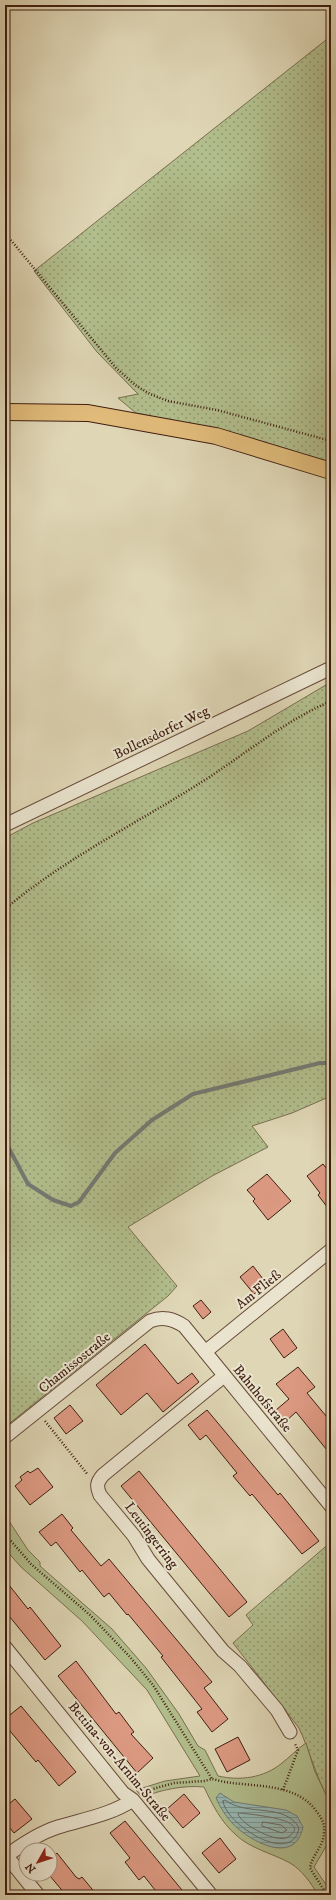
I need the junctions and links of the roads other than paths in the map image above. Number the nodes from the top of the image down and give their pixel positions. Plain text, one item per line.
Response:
1 (5, 412) edge
2 (331, 471) edge
3 (331, 668) edge
4 (5, 825) edge
5 (331, 1250) edge
6 (166, 1318) joint
7 (205, 1352) junction
8 (224, 1376) junction
9 (5, 1437) edge
10 (331, 1506) edge
11 (5, 1647) edge
12 (290, 1732) road end
13 (133, 1800) junction
14 (5, 1856) edge
15 (38, 1895) edge
16 (211, 1895) edge

1 - 2 main road
3 - 4 street, Bollensdorfer Weg
5 - 7 street, Am Fließ
6 - 7 street, Bahnhofstraße
6 - 9 street, Chamissostraße
7 - 8 street, Bahnhofstraße
8 - 10 street, Bahnhofstraße
8 - 12 street, Leutingerring
11 - 13 street, Bettina-von-Arnim-Straße
13 - 14 street
13 - 16 street, Bettina-von-Arnim-Straße
14 - 15 street

